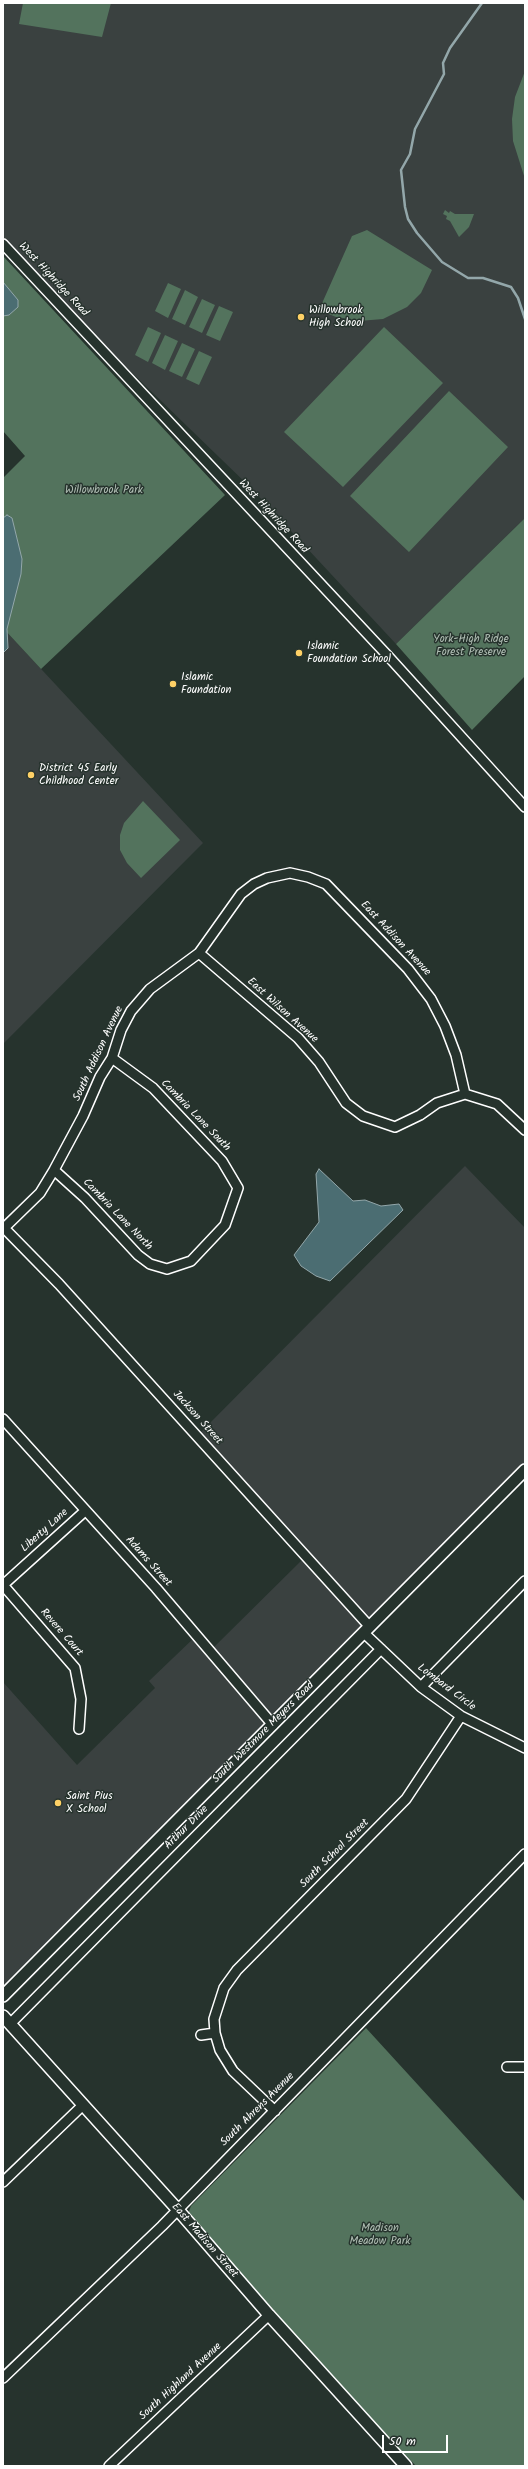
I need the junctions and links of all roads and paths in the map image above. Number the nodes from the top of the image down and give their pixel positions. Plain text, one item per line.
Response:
1 (3, 244) edge
2 (525, 808) edge
3 (270, 877) joint
4 (200, 953) junction
5 (112, 1058) junction
6 (465, 1094) junction
7 (525, 1130) edge
8 (54, 1170) junction
9 (223, 1227) joint
10 (3, 1228) edge
11 (4, 1420) edge
12 (525, 1470) edge
13 (85, 1511) junction
14 (525, 1581) edge
15 (3, 1585) edge
16 (367, 1630) junction
17 (381, 1649) junction
18 (421, 1687) junction
19 (461, 1716) junction
20 (273, 1725) junction
21 (79, 1728) dead end
22 (525, 1748) edge
23 (525, 1854) edge
24 (3, 1996) edge
25 (7, 2020) edge
26 (215, 2033) junction
27 (201, 2035) dead end
28 (507, 2067) dead end
29 (525, 2067) edge
30 (83, 2105) junction
31 (275, 2111) junction
32 (3, 2182) edge
33 (178, 2210) junction
34 (269, 2315) junction
35 (3, 2378) edge
36 (109, 2466) edge
37 (406, 2466) edge

1 - 2 street, West Highridge Road
3 - 4 street, South Addison Avenue
3 - 6 street, East Addison Avenue
4 - 5 street, South Addison Avenue
4 - 6 street, East Wilson Avenue
5 - 8 street, South Addison Avenue
5 - 9 street, Cambria Lane South
6 - 7 street
8 - 9 street, Cambria Lane North
8 - 10 street, South Addison Avenue
10 - 16 street, Jackson Street
11 - 13 street, Adams Street
12 - 16 street, South Westmore Meyers Road
13 - 15 street, Liberty Lane
13 - 20 street, Adams Street
14 - 18 street
15 - 21 street, Revere Court
16 - 17 street, Lombard Circle
16 - 20 street, South Westmore Meyers Road
17 - 18 street, Lombard Circle
17 - 25 street, Arthur Drive
18 - 19 street, Lombard Circle
19 - 22 street, Lombard Circle
19 - 26 street, South School Street
20 - 24 street, South Westmore Meyers Road
23 - 31 street, South Ahrens Avenue
25 - 30 street, East Madison Street
26 - 27 street
26 - 31 street, South School Street
28 - 29 street
30 - 32 street
30 - 33 street, East Madison Street
31 - 33 street, South Ahrens Avenue
33 - 34 street, East Madison Street
33 - 35 street, South Ahrens Avenue
34 - 36 street, South Highland Avenue
34 - 37 street, East Madison Street

